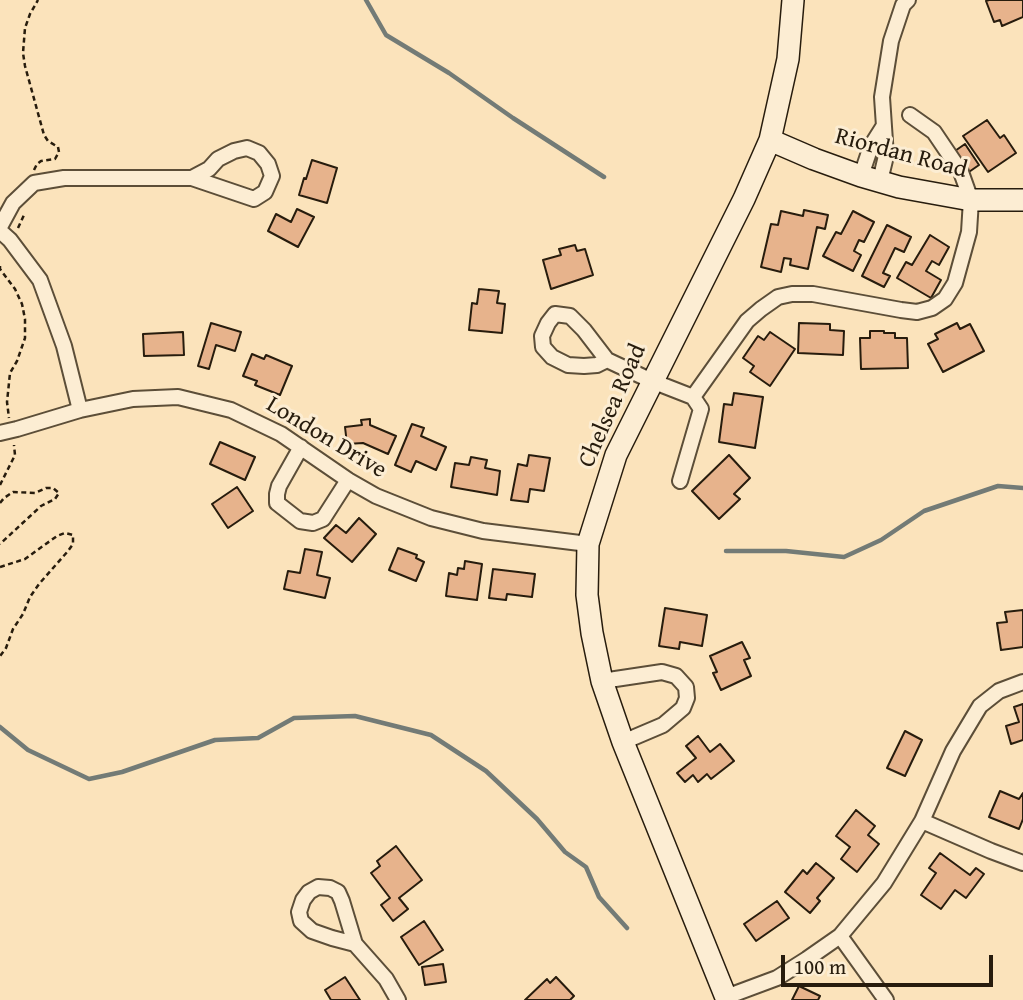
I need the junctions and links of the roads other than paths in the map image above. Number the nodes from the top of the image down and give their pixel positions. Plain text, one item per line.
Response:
1 (793, 0) edge
2 (908, 0) edge
3 (910, 114) dead end
4 (770, 140) junction
5 (191, 178) junction
6 (870, 178) junction
7 (971, 200) junction
8 (1023, 200) edge
9 (0, 229) edge
10 (607, 360) junction
11 (652, 381) junction
12 (693, 397) junction
13 (79, 410) junction
14 (7, 430) edge
15 (301, 447) junction
16 (348, 480) junction
17 (680, 481) dead end
18 (588, 544) junction
19 (602, 681) junction
20 (1023, 682) edge
21 (623, 742) junction
22 (922, 821) junction
23 (1023, 863) edge
24 (840, 936) junction
25 (355, 944) junction
26 (727, 999) edge
27 (398, 1000) edge
28 (886, 1000) edge

1 - 4 street, Chelsea Road
2 - 6 street
3 - 7 street
4 - 6 street, Riordan Road
4 - 11 street, Chelsea Road
5 - 5 street
5 - 9 street
6 - 7 street, Riordan Road
7 - 8 street, Riordan Road
7 - 12 street
9 - 13 street
10 - 10 street
10 - 11 street
11 - 12 street
11 - 18 street, Chelsea Road
12 - 17 street
13 - 14 street, London Drive
13 - 15 street, London Drive
15 - 16 street, London Drive
15 - 16 street
16 - 18 street, London Drive
18 - 19 street, Chelsea Road
19 - 21 street, Chelsea Road
19 - 21 street
20 - 22 street
21 - 26 street, Chelsea Road
22 - 23 street
22 - 24 street
24 - 26 street
24 - 28 street
25 - 25 street
25 - 27 street

